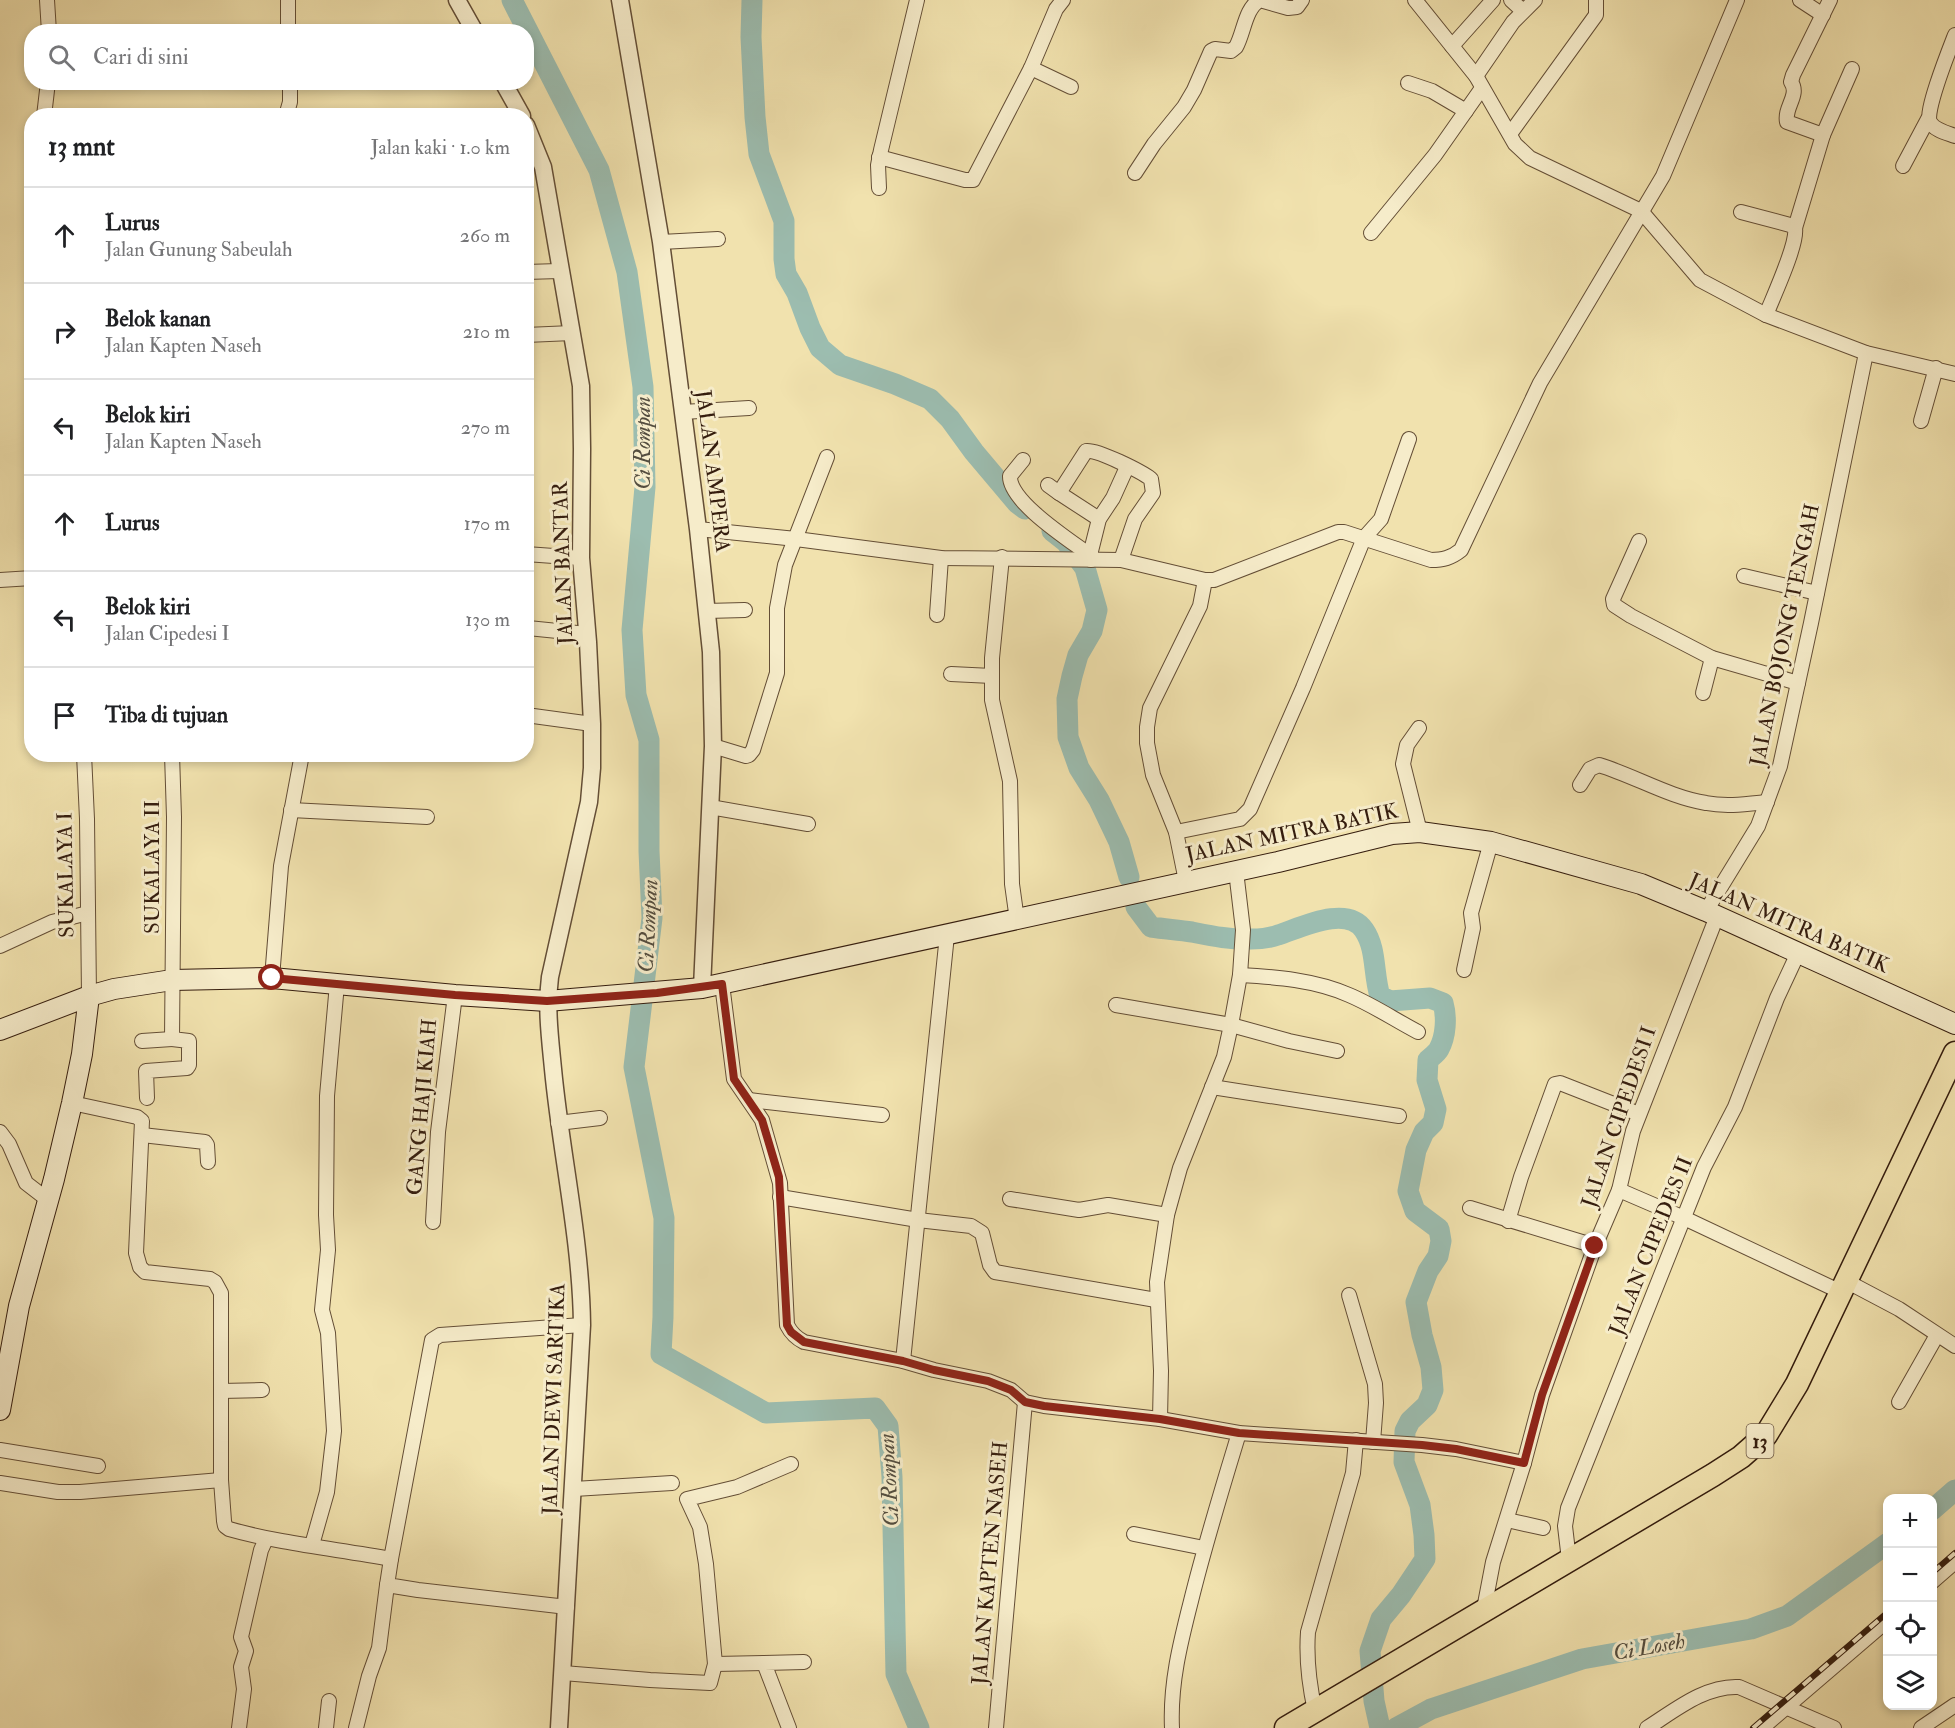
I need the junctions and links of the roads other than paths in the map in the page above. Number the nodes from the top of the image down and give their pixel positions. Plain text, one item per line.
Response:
1 (47, 0) edge
2 (288, 0) edge
3 (457, 0) edge
4 (620, 0) edge
5 (917, 0) edge
6 (1063, 0) edge
7 (1302, 0) edge
8 (1415, 0) edge
9 (1493, 0) edge
10 (1511, 0) edge
11 (1535, 0) edge
12 (1737, 0) edge
13 (1800, 0) edge
14 (1830, 0) edge
15 (1598, 2) edge
16 (1523, 11) junction
17 (1823, 15) junction
18 (48, 24) edge
19 (288, 24) edge
20 (470, 24) edge
21 (1955, 35) edge
22 (1452, 46) junction
23 (1031, 68) junction
24 (1852, 69) dead end
25 (1479, 82) junction
26 (1408, 83) dead end
27 (1071, 87) dead end
28 (47, 90) edge
29 (290, 90) edge
30 (507, 90) edge
31 (45, 108) edge
32 (288, 108) edge
33 (518, 108) edge
34 (1466, 111) junction
35 (1928, 119) junction
36 (1510, 134) junction
37 (1823, 135) junction
38 (1955, 136) edge
39 (534, 145) edge
40 (879, 157) junction
41 (1903, 166) dead end
42 (1135, 173) dead end
43 (879, 188) dead end
44 (1641, 212) junction
45 (1741, 212) dead end
46 (1795, 228) junction
47 (1371, 233) dead end
48 (718, 239) dead end
49 (661, 242) junction
50 (559, 270) junction
51 (534, 272) edge
52 (1766, 315) junction
53 (572, 333) junction
54 (534, 335) edge
55 (1866, 353) junction
56 (1936, 368) junction
57 (1955, 374) edge
58 (748, 408) dead end
59 (683, 412) junction
60 (1921, 421) dead end
61 (1409, 439) dead end
62 (827, 457) dead end
63 (1023, 459) dead end
64 (1127, 467) junction
65 (1099, 519) junction
66 (699, 530) junction
67 (1364, 538) junction
68 (796, 539) junction
69 (1639, 541) dead end
70 (534, 555) edge
71 (1002, 557) junction
72 (581, 558) junction
73 (941, 558) junction
74 (1084, 560) junction
75 (1121, 560) junction
76 (1744, 576) dead end
77 (24, 578) edge
78 (0, 580) edge
79 (1205, 580) junction
80 (1817, 593) junction
81 (745, 610) dead end
82 (706, 611) junction
83 (937, 615) dead end
84 (534, 629) edge
85 (587, 634) junction
86 (1712, 658) junction
87 (951, 674) dead end
88 (992, 676) junction
89 (1798, 683) junction
90 (1703, 693) dead end
91 (534, 716) edge
92 (592, 724) junction
93 (1419, 728) dead end
94 (713, 746) junction
95 (84, 762) edge
96 (172, 762) edge
97 (300, 762) edge
98 (1580, 785) dead end
99 (1767, 802) junction
100 (710, 807) junction
101 (291, 810) junction
102 (427, 817) dead end
103 (808, 824) dead end
104 (1176, 832) junction
105 (1420, 832) junction
106 (1491, 842) junction
107 (1236, 871) junction
108 (1186, 881) junction
109 (88, 913) junction
110 (1712, 914) junction
111 (1017, 920) junction
112 (947, 935) junction
113 (0, 946) edge
114 (1798, 953) junction
115 (1464, 970) dead end
116 (1240, 975) junction
117 (272, 978) junction
118 (172, 980) junction
119 (337, 984) junction
120 (722, 984) junction
121 (702, 988) junction
122 (455, 995) junction
123 (89, 996) junction
124 (547, 1001) junction
125 (1116, 1005) dead end
126 (1955, 1024) edge
127 (1231, 1025) junction
128 (0, 1030) edge
129 (1418, 1032) dead end
130 (172, 1039) junction
131 (142, 1041) dead end
132 (1337, 1051) dead end
133 (1955, 1053) edge
134 (1212, 1087) junction
135 (147, 1098) dead end
136 (749, 1100) junction
137 (72, 1102) junction
138 (1639, 1114) junction
139 (882, 1115) dead end
140 (1399, 1116) dead end
141 (600, 1118) dead end
142 (558, 1124) junction
143 (0, 1132) edge
144 (142, 1135) junction
145 (208, 1162) dead end
146 (1619, 1190) junction
147 (780, 1197) junction
148 (1010, 1198) dead end
149 (48, 1200) junction
150 (1470, 1209) dead end
151 (1167, 1215) junction
152 (1684, 1218) junction
153 (918, 1220) junction
154 (1508, 1221) junction
155 (433, 1222) dead end
156 (1595, 1246) junction
157 (1844, 1287) junction
158 (1349, 1295) dead end
159 (1156, 1300) junction
160 (582, 1325) junction
161 (1937, 1335) junction
162 (1955, 1346) edge
163 (903, 1361) junction
164 (262, 1390) dead end
165 (221, 1391) junction
166 (1025, 1402) junction
167 (1899, 1402) dead end
168 (0, 1410) edge
169 (1160, 1419) junction
170 (1239, 1433) junction
171 (1356, 1440) junction
172 (1372, 1442) junction
173 (0, 1450) edge
174 (1524, 1463) junction
175 (791, 1464) dead end
176 (98, 1466) dead end
177 (221, 1480) junction
178 (0, 1483) edge
179 (672, 1483) dead end
180 (574, 1489) junction
181 (1507, 1520) junction
182 (1543, 1528) dead end
183 (1134, 1534) dead end
184 (266, 1539) junction
185 (312, 1545) junction
186 (1204, 1548) junction
187 (391, 1559) junction
188 (1569, 1560) junction
189 (1955, 1562) edge
190 (1937, 1578) edge
191 (387, 1585) junction
192 (567, 1607) junction
193 (1484, 1609) junction
194 (1883, 1623) edge
195 (804, 1662) dead end
196 (714, 1664) junction
197 (764, 1664) junction
198 (563, 1673) junction
199 (329, 1701) dead end
200 (1955, 1705) edge
201 (1786, 1707) junction
202 (1315, 1711) junction
203 (1826, 1726) edge
204 (239, 1728) edge
205 (326, 1728) edge
206 (356, 1728) edge
207 (559, 1728) edge
208 (789, 1728) edge
209 (996, 1728) edge
210 (1172, 1728) edge
211 (1286, 1728) edge
212 (1647, 1728) edge
213 (1762, 1728) edge
214 (1921, 1728) edge

1 - 18 street
2 - 19 street
3 - 20 street
4 - 49 street, JALAN AMPERA
5 - 40 street
6 - 23 street
7 - 42 street
8 - 22 street
9 - 22 street
10 - 16 street
11 - 16 street
12 - 44 street
13 - 17 street
14 - 17 street
15 - 36 street
16 - 25 street
17 - 37 street
21 - 35 street
22 - 25 street
23 - 27 street
23 - 40 street
24 - 37 street
25 - 34 street
25 - 36 street
26 - 34 street
28 - 31 street
29 - 32 street
30 - 33 street
34 - 47 street
35 - 38 street
35 - 41 street
36 - 44 street
37 - 46 street
39 - 50 street, JALAN BANTAR
40 - 43 street
44 - 52 street
44 - 67 street
45 - 46 street
46 - 52 street
48 - 49 street
49 - 59 street, JALAN AMPERA
50 - 51 street
50 - 53 street, JALAN BANTAR
52 - 55 street
53 - 54 street
53 - 72 street, JALAN BANTAR
55 - 56 street
55 - 80 street, JALAN BOJONG TENGAH
56 - 57 street
56 - 60 street
58 - 59 street
59 - 66 street, JALAN AMPERA
61 - 67 street
62 - 68 street
63 - 74 street
64 - 65 street
64 - 65 street
64 - 75 street
65 - 74 street
66 - 68 street
66 - 82 street, JALAN AMPERA
67 - 79 street
67 - 104 street
68 - 73 street
68 - 94 street
69 - 86 street
70 - 72 street
71 - 73 street
71 - 74 street
71 - 88 street
72 - 85 street, JALAN BANTAR
73 - 83 street
74 - 75 street
75 - 79 street
76 - 80 street
77 - 78 street
79 - 104 street
80 - 89 street, JALAN BOJONG TENGAH
81 - 82 street
82 - 94 street, JALAN AMPERA
84 - 85 street
85 - 92 street, JALAN BANTAR
86 - 89 street
86 - 90 street
87 - 88 street
88 - 111 street
89 - 99 street, JALAN BOJONG TENGAH
91 - 92 street
92 - 124 street, JALAN BANTAR
93 - 105 street
94 - 100 street, JALAN AMPERA
95 - 109 street, SUKALAYA I
96 - 118 street, SUKALAYA II
97 - 101 street
98 - 99 street
99 - 110 street, JALAN BOJONG TENGAH
100 - 103 street
100 - 121 street, JALAN AMPERA
101 - 102 street
101 - 117 street
104 - 108 street
105 - 106 main road, JALAN MITRA BATIK
105 - 107 main road, JALAN MITRA BATIK
106 - 110 main road, JALAN MITRA BATIK
106 - 115 street
107 - 108 main road, JALAN MITRA BATIK
107 - 116 street
108 - 111 main road, JALAN MITRA BATIK
109 - 113 street
109 - 123 street, SUKALAYA I
110 - 114 main road, JALAN MITRA BATIK
110 - 138 street, JALAN CIPEDESI I
111 - 112 main road, JALAN MITRA BATIK
112 - 120 main road, JALAN MITRA BATIK
112 - 153 street
114 - 126 main road, JALAN MITRA BATIK
114 - 152 street, JALAN CIPEDES II
116 - 127 street
116 - 129 street
117 - 118 main road, JALAN MITRA BATIK
117 - 119 main road, JALAN MITRA BATIK
118 - 123 main road, JALAN MITRA BATIK
118 - 130 street, SUKALAYA II
119 - 122 main road, JALAN MITRA BATIK
119 - 185 street
120 - 121 main road, JALAN MITRA BATIK
120 - 136 street
121 - 124 main road, JALAN MITRA BATIK
122 - 124 main road, JALAN MITRA BATIK
122 - 155 street, GANG HAJI KIAH
123 - 128 main road, JALAN MITRA BATIK
123 - 137 main road
124 - 142 street, JALAN DEWI SARTIKA
125 - 127 street
127 - 132 street
127 - 134 street
130 - 131 street
130 - 135 street
133 - 157 highway, 13
134 - 140 street
134 - 151 street
136 - 139 street
136 - 147 street
137 - 144 street
137 - 149 main road
138 - 146 street, JALAN CIPEDESI I
138 - 154 street
141 - 142 street
142 - 160 street, JALAN DEWI SARTIKA
143 - 149 street
144 - 145 street
144 - 165 street
146 - 152 street
146 - 156 street, JALAN CIPEDESI I
147 - 153 street
147 - 163 street
148 - 151 street
149 - 168 main road
150 - 154 street
151 - 159 street
152 - 157 street
152 - 188 street, JALAN CIPEDES II
153 - 159 street
153 - 163 street
154 - 156 street
156 - 174 street, JALAN CIPEDESI I
157 - 161 street
157 - 188 highway, 13
158 - 172 street
159 - 169 street
160 - 180 street, JALAN DEWI SARTIKA
160 - 187 street
161 - 162 street
161 - 167 street
163 - 166 street
164 - 165 street
165 - 177 street
166 - 169 street
166 - 209 street, JALAN KAPTEN NASEH
169 - 170 street
170 - 171 street
170 - 186 street
171 - 172 street
171 - 202 street
172 - 174 street
173 - 176 street
174 - 181 street, JALAN CIPEDESI I
175 - 196 street
177 - 178 street
177 - 184 street
179 - 180 street
180 - 192 street, JALAN DEWI SARTIKA
181 - 182 street
181 - 193 street, JALAN CIPEDESI I
183 - 186 street
184 - 185 street
184 - 204 street
185 - 187 street
186 - 210 street
187 - 191 street
188 - 193 highway, 13
189 - 190 street
191 - 192 street
191 - 206 street
192 - 198 street, JALAN DEWI SARTIKA
193 - 202 highway, 13
194 - 201 street
195 - 197 street
196 - 197 street
196 - 198 street
197 - 208 street
198 - 207 street, JALAN DEWI SARTIKA
199 - 205 street
200 - 214 street
201 - 203 street
201 - 212 street
201 - 213 street
202 - 211 highway, 13

